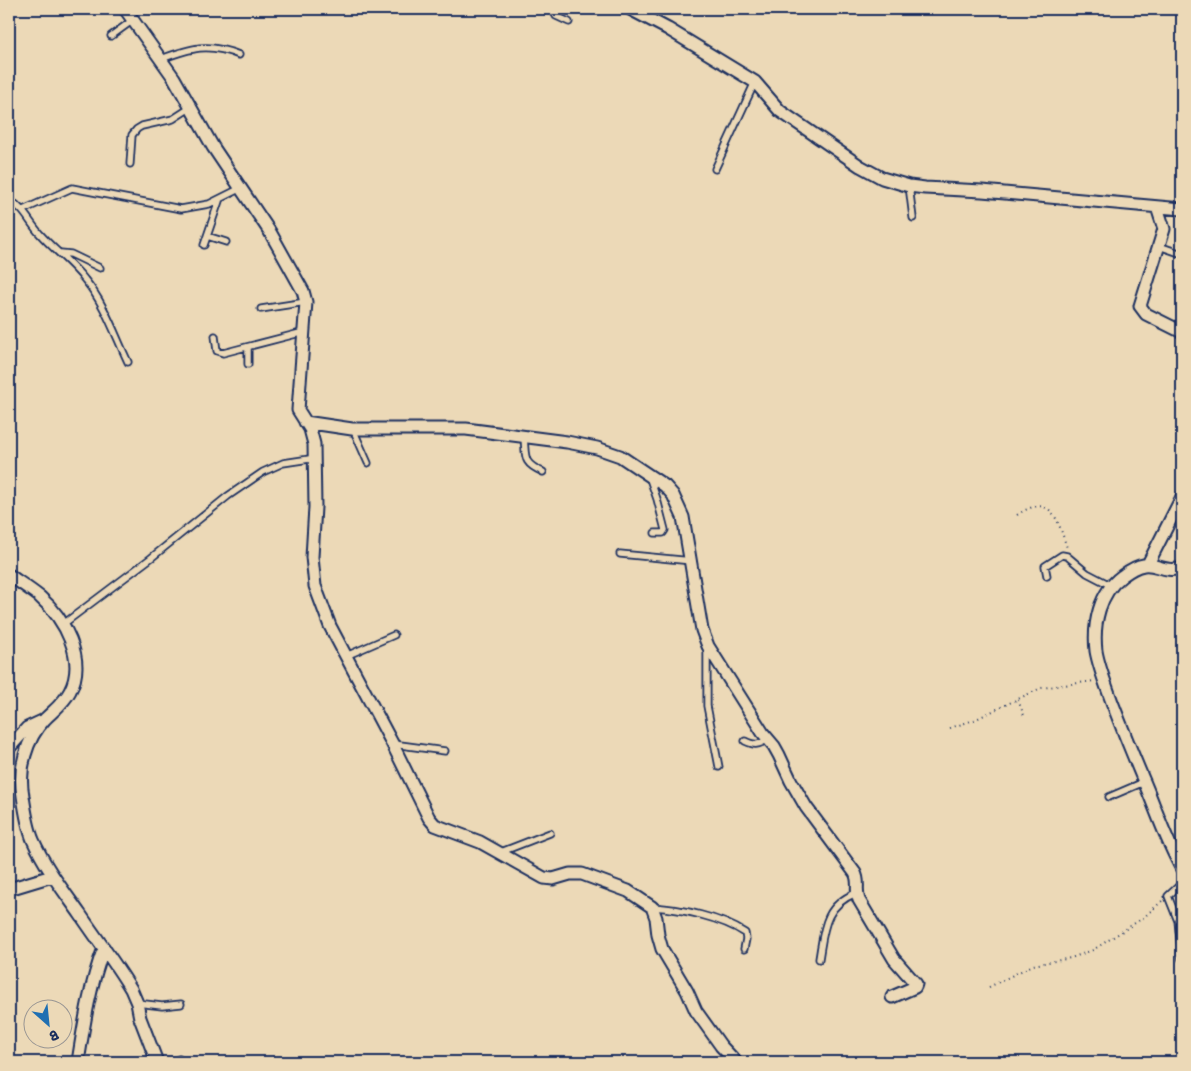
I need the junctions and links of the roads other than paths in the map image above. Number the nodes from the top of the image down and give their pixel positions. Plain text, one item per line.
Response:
1 (125, 9) edge
2 (556, 9) edge
3 (630, 9) edge
4 (133, 20) junction
5 (568, 22) dead end
6 (110, 36) dead end
7 (239, 55) dead end
8 (161, 59) junction
9 (755, 82) junction
10 (190, 108) junction
11 (130, 164) dead end
12 (714, 169) dead end
13 (909, 186) junction
14 (241, 188) junction
15 (9, 200) edge
16 (219, 201) junction
17 (1157, 207) junction
18 (1182, 209) edge
19 (23, 210) junction
20 (913, 218) dead end
21 (207, 236) junction
22 (226, 242) dead end
23 (204, 245) dead end
24 (1160, 246) junction
25 (60, 253) junction
26 (1182, 254) edge
27 (100, 268) dead end
28 (306, 302) junction
29 (261, 309) dead end
30 (304, 332) junction
31 (1182, 332) edge
32 (215, 336) dead end
33 (248, 347) junction
34 (128, 362) dead end
35 (248, 364) dead end
36 (306, 422) junction
37 (352, 428) junction
38 (524, 437) junction
39 (316, 458) junction
40 (368, 463) dead end
41 (543, 472) dead end
42 (648, 474) junction
43 (1182, 497) edge
44 (655, 533) dead end
45 (620, 554) dead end
46 (692, 561) junction
47 (1148, 564) junction
48 (1182, 568) edge
49 (9, 575) edge
50 (1047, 576) dead end
51 (1112, 586) junction
52 (62, 625) junction
53 (394, 635) dead end
54 (708, 646) junction
55 (346, 656) junction
56 (44, 720) junction
57 (768, 739) junction
58 (745, 741) dead end
59 (392, 744) junction
60 (9, 748) edge
61 (445, 751) dead end
62 (719, 766) dead end
63 (1144, 782) junction
64 (1109, 797) dead end
65 (550, 833) dead end
66 (501, 852) junction
67 (1182, 869) edge
68 (52, 876) junction
69 (1182, 883) edge
70 (9, 888) edge
71 (856, 893) junction
72 (652, 907) junction
73 (104, 948) junction
74 (744, 949) dead end
75 (820, 959) dead end
76 (1182, 959) edge
77 (892, 997) dead end
78 (137, 1003) junction
79 (180, 1004) dead end
80 (179, 1059) dead end
81 (78, 1062) edge
82 (157, 1062) edge
83 (173, 1062) edge
84 (736, 1062) edge

1 - 4 street
2 - 5 lane
3 - 9 street
4 - 6 lane
4 - 8 street
7 - 8 lane
8 - 10 street
9 - 12 lane
9 - 13 street
10 - 11 lane
10 - 14 street
13 - 17 street
13 - 20 lane
14 - 16 lane
14 - 28 street
15 - 19 lane
16 - 19 lane
16 - 21 lane
17 - 18 street
17 - 24 street
19 - 25 lane
21 - 22 lane
21 - 23 lane
24 - 26 lane
24 - 31 street
25 - 27 lane
25 - 34 lane
28 - 29 lane
28 - 30 street
30 - 33 lane
30 - 36 street
32 - 33 lane
33 - 35 lane
36 - 37 street
36 - 39 street
37 - 38 street
37 - 40 lane
38 - 41 lane
38 - 42 street
39 - 52 lane
39 - 55 street
42 - 44 lane
42 - 46 street
43 - 47 street
45 - 46 lane
46 - 54 street
47 - 48 street
47 - 51 street
49 - 52 street
50 - 51 lane
51 - 63 street
52 - 56 street
53 - 55 lane
54 - 57 street
54 - 62 lane
55 - 59 street
56 - 60 street
56 - 68 street
57 - 58 lane
57 - 71 street
59 - 61 lane
59 - 66 street
63 - 64 lane
63 - 67 street
65 - 66 lane
66 - 72 street
68 - 70 street
68 - 73 street
69 - 76 lane
71 - 75 lane
71 - 77 street
72 - 74 lane
72 - 84 street
73 - 78 street
73 - 81 street
78 - 79 lane
78 - 82 street
80 - 83 lane

